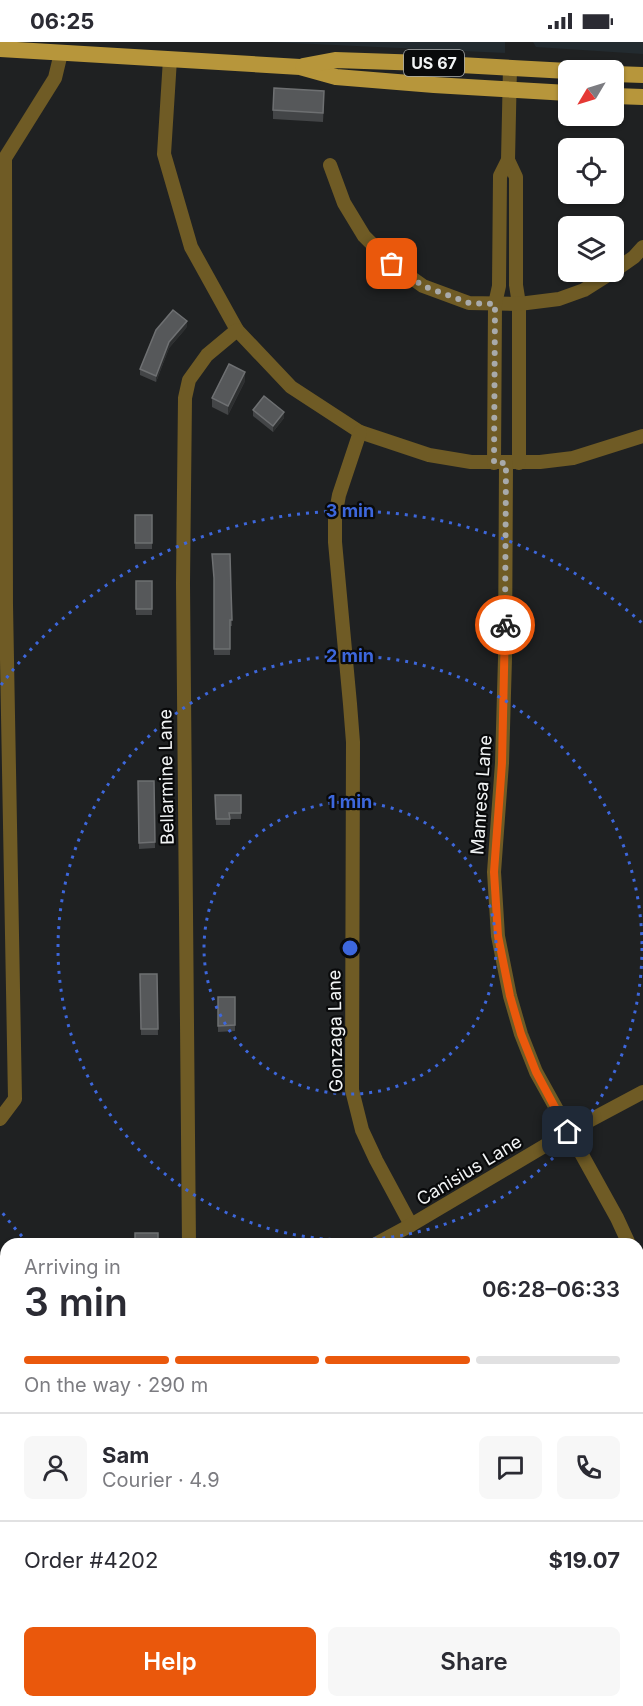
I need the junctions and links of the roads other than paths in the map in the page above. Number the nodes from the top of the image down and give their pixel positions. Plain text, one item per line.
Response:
1 (0, 49) edge
2 (61, 53) junction
3 (170, 59) junction
4 (300, 67) junction
5 (510, 67) junction
6 (558, 70) edge
7 (624, 74) edge
8 (643, 75) edge
9 (509, 89) junction
10 (558, 92) edge
11 (624, 96) edge
12 (643, 97) edge
13 (507, 160) junction
14 (330, 165) dead end
15 (643, 247) edge
16 (495, 304) junction
17 (519, 304) junction
18 (237, 330) junction
19 (360, 432) junction
20 (643, 436) edge
21 (506, 463) junction
22 (3, 605) edge
23 (643, 1092) edge
24 (0, 1119) edge
25 (568, 1132) junction
26 (411, 1225) junction
27 (189, 1238) edge
28 (387, 1238) edge
29 (626, 1238) edge

1 - 2 main road, US 67
2 - 3 main road, US 67
2 - 22 street
3 - 4 main road, US 67
3 - 18 street
4 - 5 main road, US 67
4 - 9 main road, US 67
5 - 6 main road, US 67
5 - 9 street, Manresa Lane
7 - 8 main road
9 - 10 main road, US 67
9 - 13 street, Manresa Lane
11 - 12 main road
13 - 16 street, Manresa Lane
13 - 17 street, Manresa Lane
14 - 16 street
15 - 17 street
16 - 17 street
16 - 21 street, Manresa Lane
17 - 21 street, Manresa Lane
18 - 19 street
18 - 27 street, Bellarmine Lane
19 - 21 street
19 - 26 street, Gonzaga Lane
20 - 21 street
21 - 25 street, Manresa Lane
22 - 24 street
23 - 25 street, Canisius Lane
25 - 26 street, Canisius Lane
25 - 29 street, Manresa Lane
26 - 28 street, Canisius Lane

